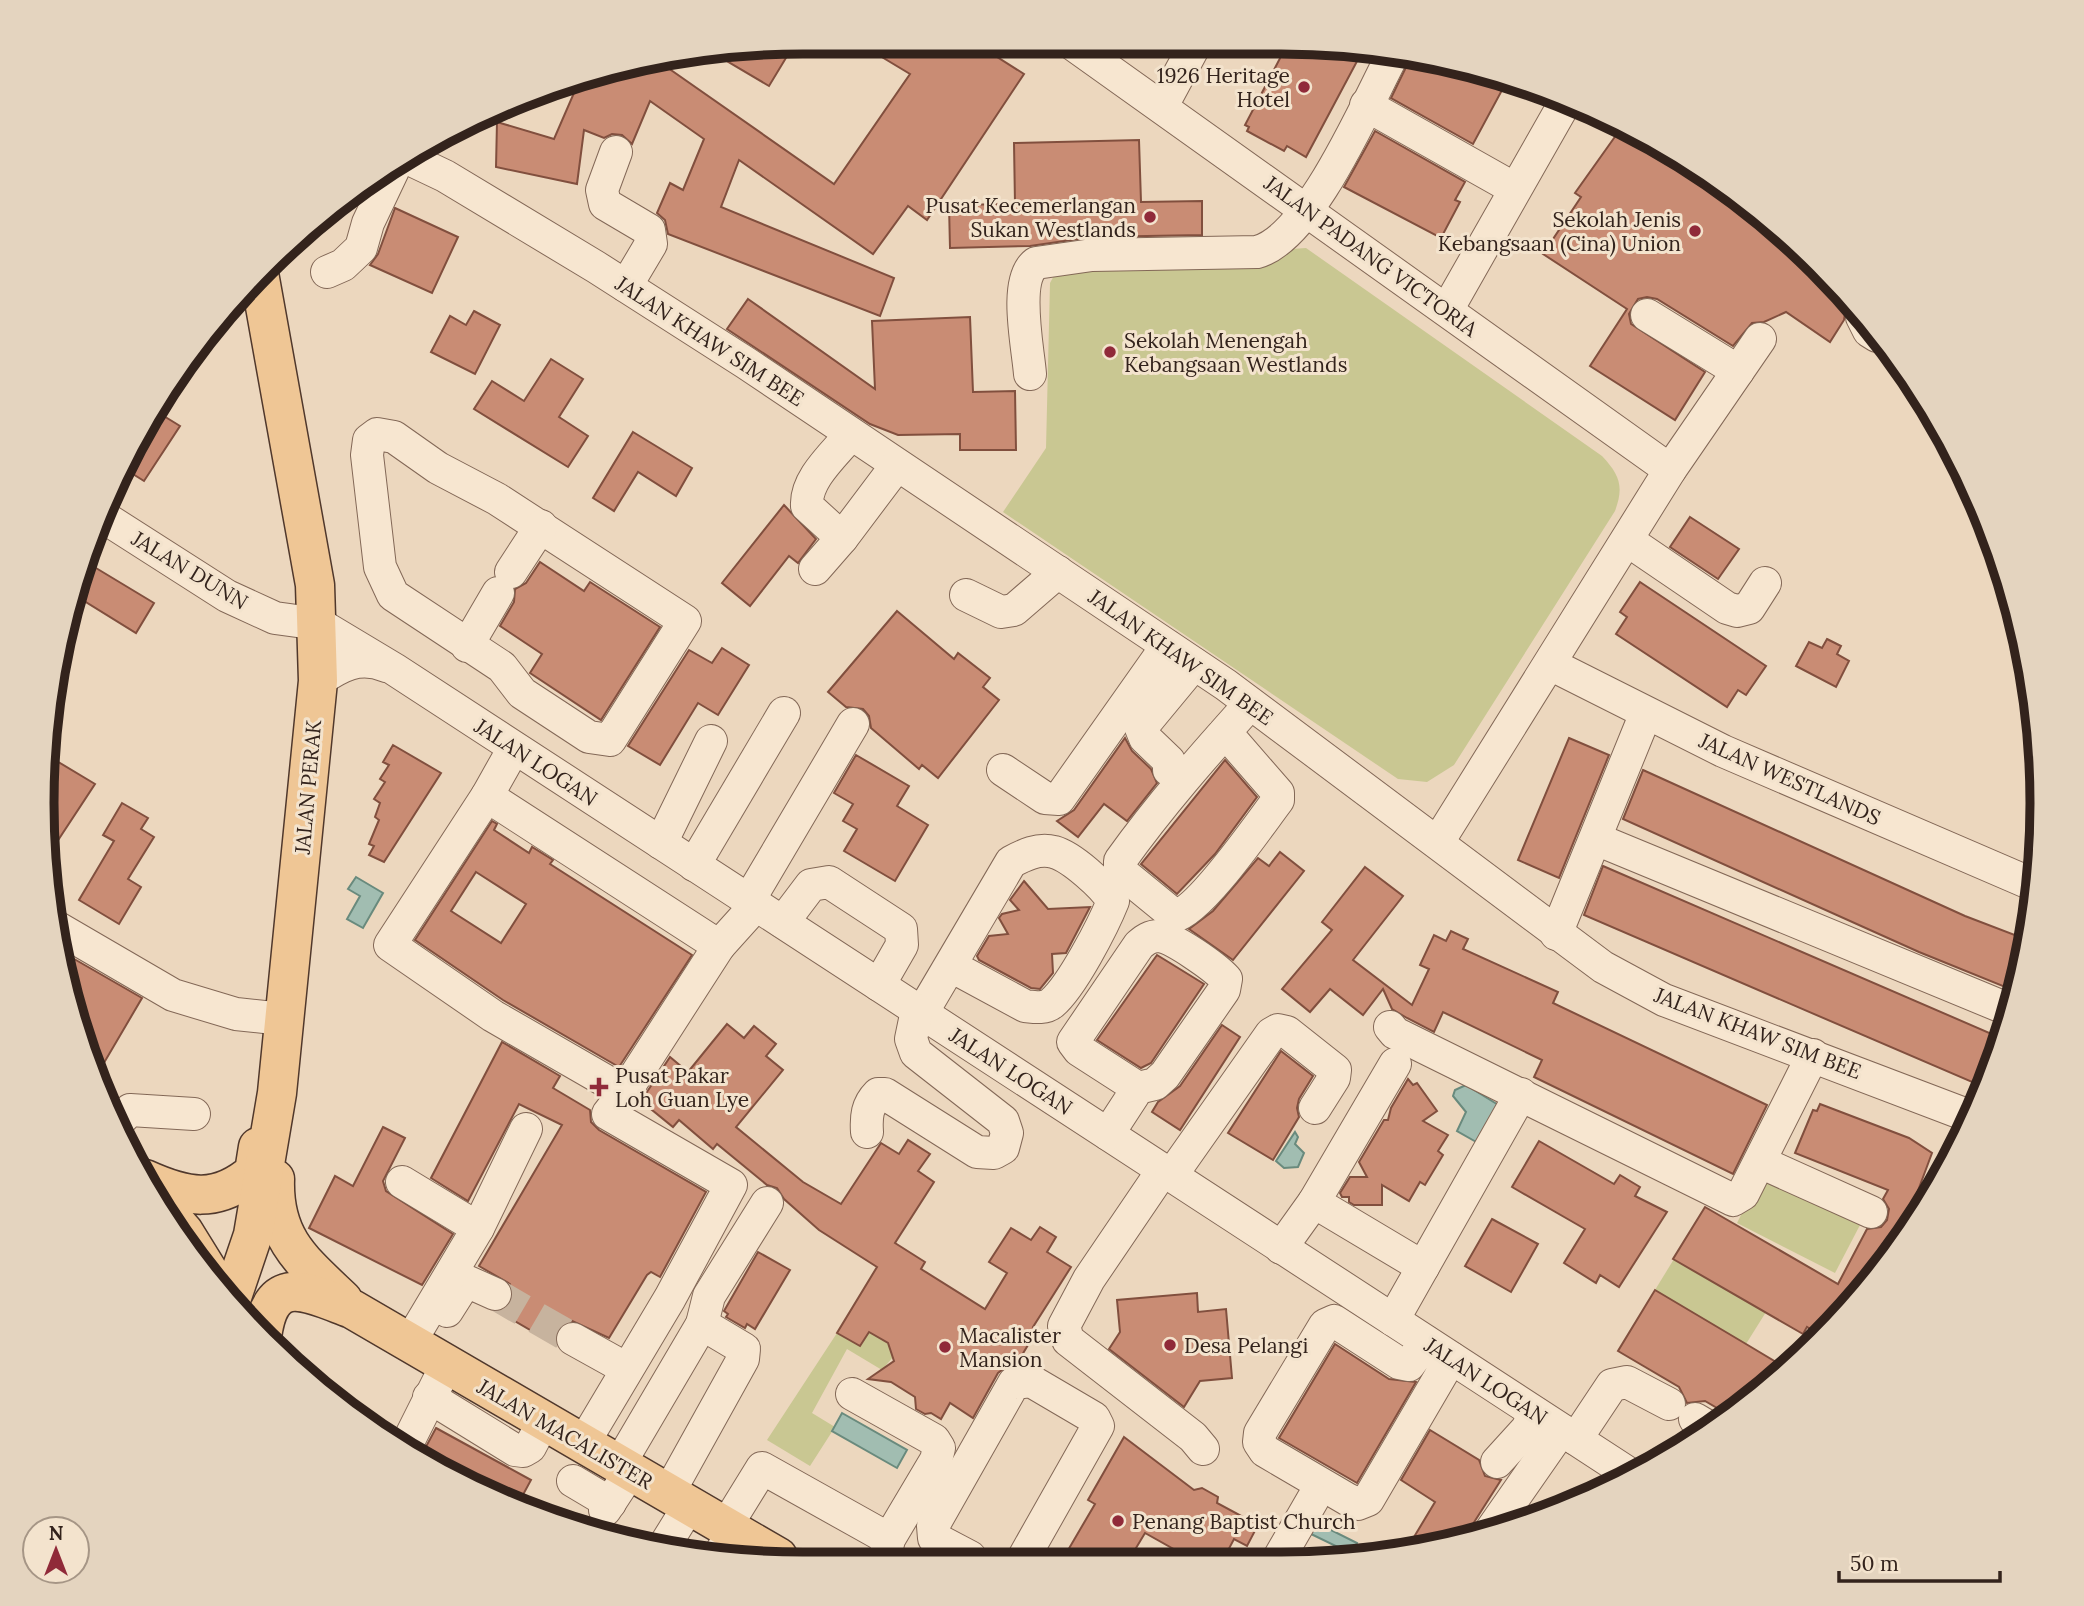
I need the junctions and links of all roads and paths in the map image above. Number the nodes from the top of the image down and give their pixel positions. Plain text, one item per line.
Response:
1 (1087, 54) edge
2 (1190, 54) edge
3 (1371, 60) edge
4 (1389, 63) edge
5 (1366, 105) junction
6 (1162, 106) junction
7 (1562, 109) edge
8 (616, 152) dead end
9 (418, 162) edge
10 (399, 173) edge
11 (1515, 189) junction
12 (1302, 206) junction
13 (327, 272) dead end
14 (626, 286) junction
15 (261, 287) edge
16 (1447, 310) junction
17 (1647, 315) dead end
18 (1760, 339) dead end
19 (1738, 371) junction
20 (1030, 374) dead end
21 (851, 434) junction
22 (897, 465) junction
23 (1670, 470) junction
24 (110, 520) edge
25 (541, 526) junction
26 (842, 538) junction
27 (1627, 540) junction
28 (816, 569) dead end
29 (1058, 572) junction
30 (1765, 583) dead end
31 (966, 595) dead end
32 (319, 624) junction
33 (467, 646) junction
34 (1167, 646) junction
35 (1194, 664) junction
36 (1550, 664) junction
37 (394, 669) junction
38 (317, 681) junction
39 (522, 693) junction
40 (1250, 704) junction
41 (784, 713) dead end
42 (1646, 713) junction
43 (853, 724) dead end
44 (1225, 732) junction
45 (505, 741) junction
46 (710, 741) dead end
47 (1169, 769) dead end
48 (1003, 770) dead end
49 (487, 796) junction
50 (1596, 839) junction
51 (1438, 842) junction
52 (661, 843) junction
53 (694, 864) junction
54 (2026, 871) edge
55 (752, 903) junction
56 (783, 922) junction
57 (66, 933) edge
58 (1556, 934) junction
59 (719, 946) junction
60 (951, 966) junction
61 (879, 985) junction
62 (2001, 1006) edge
63 (919, 1011) junction
64 (283, 1019) junction
65 (1390, 1027) dead end
66 (1813, 1055) junction
67 (1395, 1064) dead end
68 (1138, 1088) junction
69 (625, 1092) junction
70 (1521, 1094) junction
71 (1315, 1108) dead end
72 (1962, 1113) edge
73 (194, 1114) dead end
74 (123, 1117) edge
75 (272, 1124) junction
76 (526, 1129) dead end
77 (867, 1132) dead end
78 (1108, 1134) junction
79 (1760, 1162) junction
80 (1167, 1173) junction
81 (402, 1182) dead end
82 (159, 1184) edge
83 (1314, 1202) junction
84 (767, 1203) dead end
85 (1871, 1212) dead end
86 (478, 1228) junction
87 (1281, 1248) junction
88 (1423, 1267) junction
89 (234, 1290) edge
90 (495, 1294) tunnel mouth
91 (352, 1308) junction
92 (1393, 1320) junction
93 (265, 1323) edge
94 (702, 1324) junction
95 (573, 1339) tunnel mouth
96 (1439, 1350) junction
97 (627, 1369) junction
98 (427, 1373) junction
99 (852, 1394) dead end
100 (1692, 1417) edge
101 (1557, 1427) junction
102 (537, 1434) junction
103 (408, 1438) edge
104 (583, 1444) junction
105 (1203, 1449) dead end
106 (1497, 1462) dead end
107 (1622, 1469) edge
108 (573, 1481) dead end
109 (616, 1487) junction
110 (1313, 1499) dead end
111 (678, 1500) junction
112 (1498, 1519) edge
113 (666, 1538) edge
114 (725, 1539) edge
115 (887, 1548) edge
116 (928, 1548) edge
117 (756, 1550) edge
118 (1027, 1552) edge
119 (1282, 1552) edge

1 - 6 street, JALAN PADANG VICTORIA
2 - 6 street
3 - 12 street
4 - 5 street
5 - 11 street
5 - 12 street
6 - 12 street, JALAN PADANG VICTORIA
7 - 11 street
8 - 14 street
9 - 14 street, JALAN KHAW SIM BEE
10 - 13 street
11 - 16 street
12 - 16 street, JALAN PADANG VICTORIA
12 - 20 street
14 - 21 street, JALAN KHAW SIM BEE
15 - 32 main road, JALAN PERAK
16 - 23 street, JALAN PADANG VICTORIA
17 - 19 street
18 - 19 street
19 - 23 street
21 - 22 street, JALAN KHAW SIM BEE
21 - 26 street
22 - 26 street
22 - 29 street, JALAN KHAW SIM BEE
23 - 27 street
24 - 32 street, JALAN DUNN
25 - 33 street
25 - 33 street
25 - 39 street
26 - 28 street
27 - 30 street
27 - 36 street
29 - 31 street
29 - 34 street, JALAN KHAW SIM BEE
32 - 37 street, JALAN LOGAN
32 - 38 main road, JALAN PERAK
33 - 39 street
34 - 35 street, JALAN KHAW SIM BEE
34 - 48 street
35 - 40 street, JALAN KHAW SIM BEE
35 - 47 street
36 - 42 street, JALAN WESTLANDS
36 - 51 street
37 - 38 street, JALAN LOGAN
37 - 45 street, JALAN LOGAN
38 - 64 main road, JALAN PERAK
39 - 45 street
40 - 44 street
40 - 51 street, JALAN KHAW SIM BEE
41 - 53 street
42 - 50 street
42 - 54 street, JALAN WESTLANDS
43 - 55 street
44 - 44 street
45 - 49 street
45 - 52 street, JALAN LOGAN
46 - 52 street
49 - 59 street
49 - 69 street
50 - 58 street
50 - 62 street
51 - 58 street, JALAN KHAW SIM BEE
52 - 53 street, JALAN LOGAN
53 - 55 street, JALAN LOGAN
55 - 56 street, JALAN LOGAN
55 - 59 street
56 - 61 street, JALAN LOGAN
56 - 61 street
57 - 64 street
58 - 66 street, JALAN KHAW SIM BEE
59 - 69 street
60 - 60 street
60 - 63 street
61 - 63 street, JALAN LOGAN
63 - 77 street
63 - 78 street, JALAN LOGAN
64 - 75 main road, JALAN PERAK
64 - 82 main road
65 - 70 street
66 - 72 street, JALAN KHAW SIM BEE
66 - 79 street
67 - 83 street
68 - 68 street
68 - 78 street
69 - 97 street
70 - 79 street
70 - 88 street
71 - 80 street
73 - 74 street
75 - 89 main road, JALAN PERAK
75 - 91 main road
76 - 86 street
78 - 80 street, JALAN LOGAN
79 - 85 street
80 - 87 street, JALAN LOGAN
80 - 105 street
81 - 86 street
83 - 87 street
83 - 88 street
84 - 94 street
86 - 98 street
87 - 92 street, JALAN LOGAN
88 - 92 street
90 - 98 street
91 - 93 main road
91 - 98 main road, JALAN MACALISTER
92 - 96 street, JALAN LOGAN
94 - 109 street
94 - 111 street
95 - 97 street
96 - 96 street
96 - 101 street, JALAN LOGAN
97 - 104 street
98 - 102 main road, JALAN MACALISTER
98 - 102 street
98 - 103 street
99 - 115 street
100 - 101 street
101 - 106 street
101 - 107 street, JALAN LOGAN
101 - 112 street
102 - 104 main road, JALAN MACALISTER
104 - 109 main road, JALAN MACALISTER
108 - 109 street
109 - 111 main road, JALAN MACALISTER
110 - 119 street
111 - 113 street
111 - 114 main road, JALAN MACALISTER
114 - 115 street
114 - 117 main road, JALAN MACALISTER
116 - 118 street

